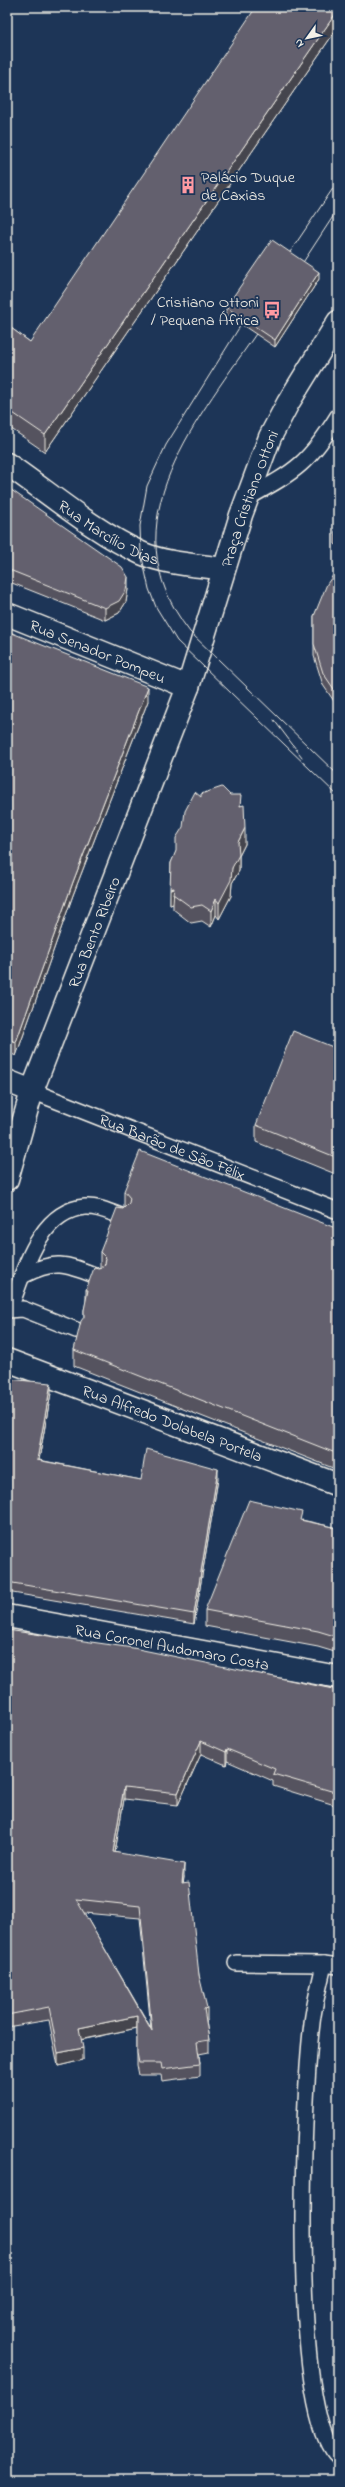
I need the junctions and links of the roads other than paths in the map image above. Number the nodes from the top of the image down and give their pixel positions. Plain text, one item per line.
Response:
1 (338, 322) edge
2 (338, 416) edge
3 (7, 464) edge
4 (248, 497) junction
5 (224, 569) junction
6 (7, 614) edge
7 (188, 687) junction
8 (7, 1081) edge
9 (32, 1091) junction
10 (13, 1138) edge
11 (7, 1179) edge
12 (338, 1211) edge
13 (121, 1216) edge
14 (24, 1275) junction
15 (97, 1276) edge
16 (8, 1309) edge
17 (76, 1330) dead end
18 (7, 1360) edge
19 (338, 1486) edge
20 (7, 1616) edge
21 (338, 1677) edge
22 (236, 1963) dead end
23 (331, 1965) edge
24 (338, 2456) edge

1 - 4 street, Praça Cristiano Ottoni
2 - 4 lane
3 - 5 street, Rua Marcílio Dias
4 - 5 street, Praça Cristiano Ottoni
5 - 7 street, Praça Cristiano Ottoni
6 - 7 street, Rua Senador Pompeu
7 - 9 street, Rua Bento Ribeiro
8 - 9 street, Rua Barão de São Félix
9 - 10 street, Rua Bento Ribeiro
9 - 12 lane, Rua Barão de São Félix
10 - 11 street, Rua Bento Ribeiro
13 - 14 lane
14 - 15 lane
14 - 16 lane
16 - 17 lane
18 - 19 street, Rua Alfredo Dolabela Portela
20 - 21 street, Rua Coronel Audomaro Costa
22 - 23 lane
23 - 24 lane

